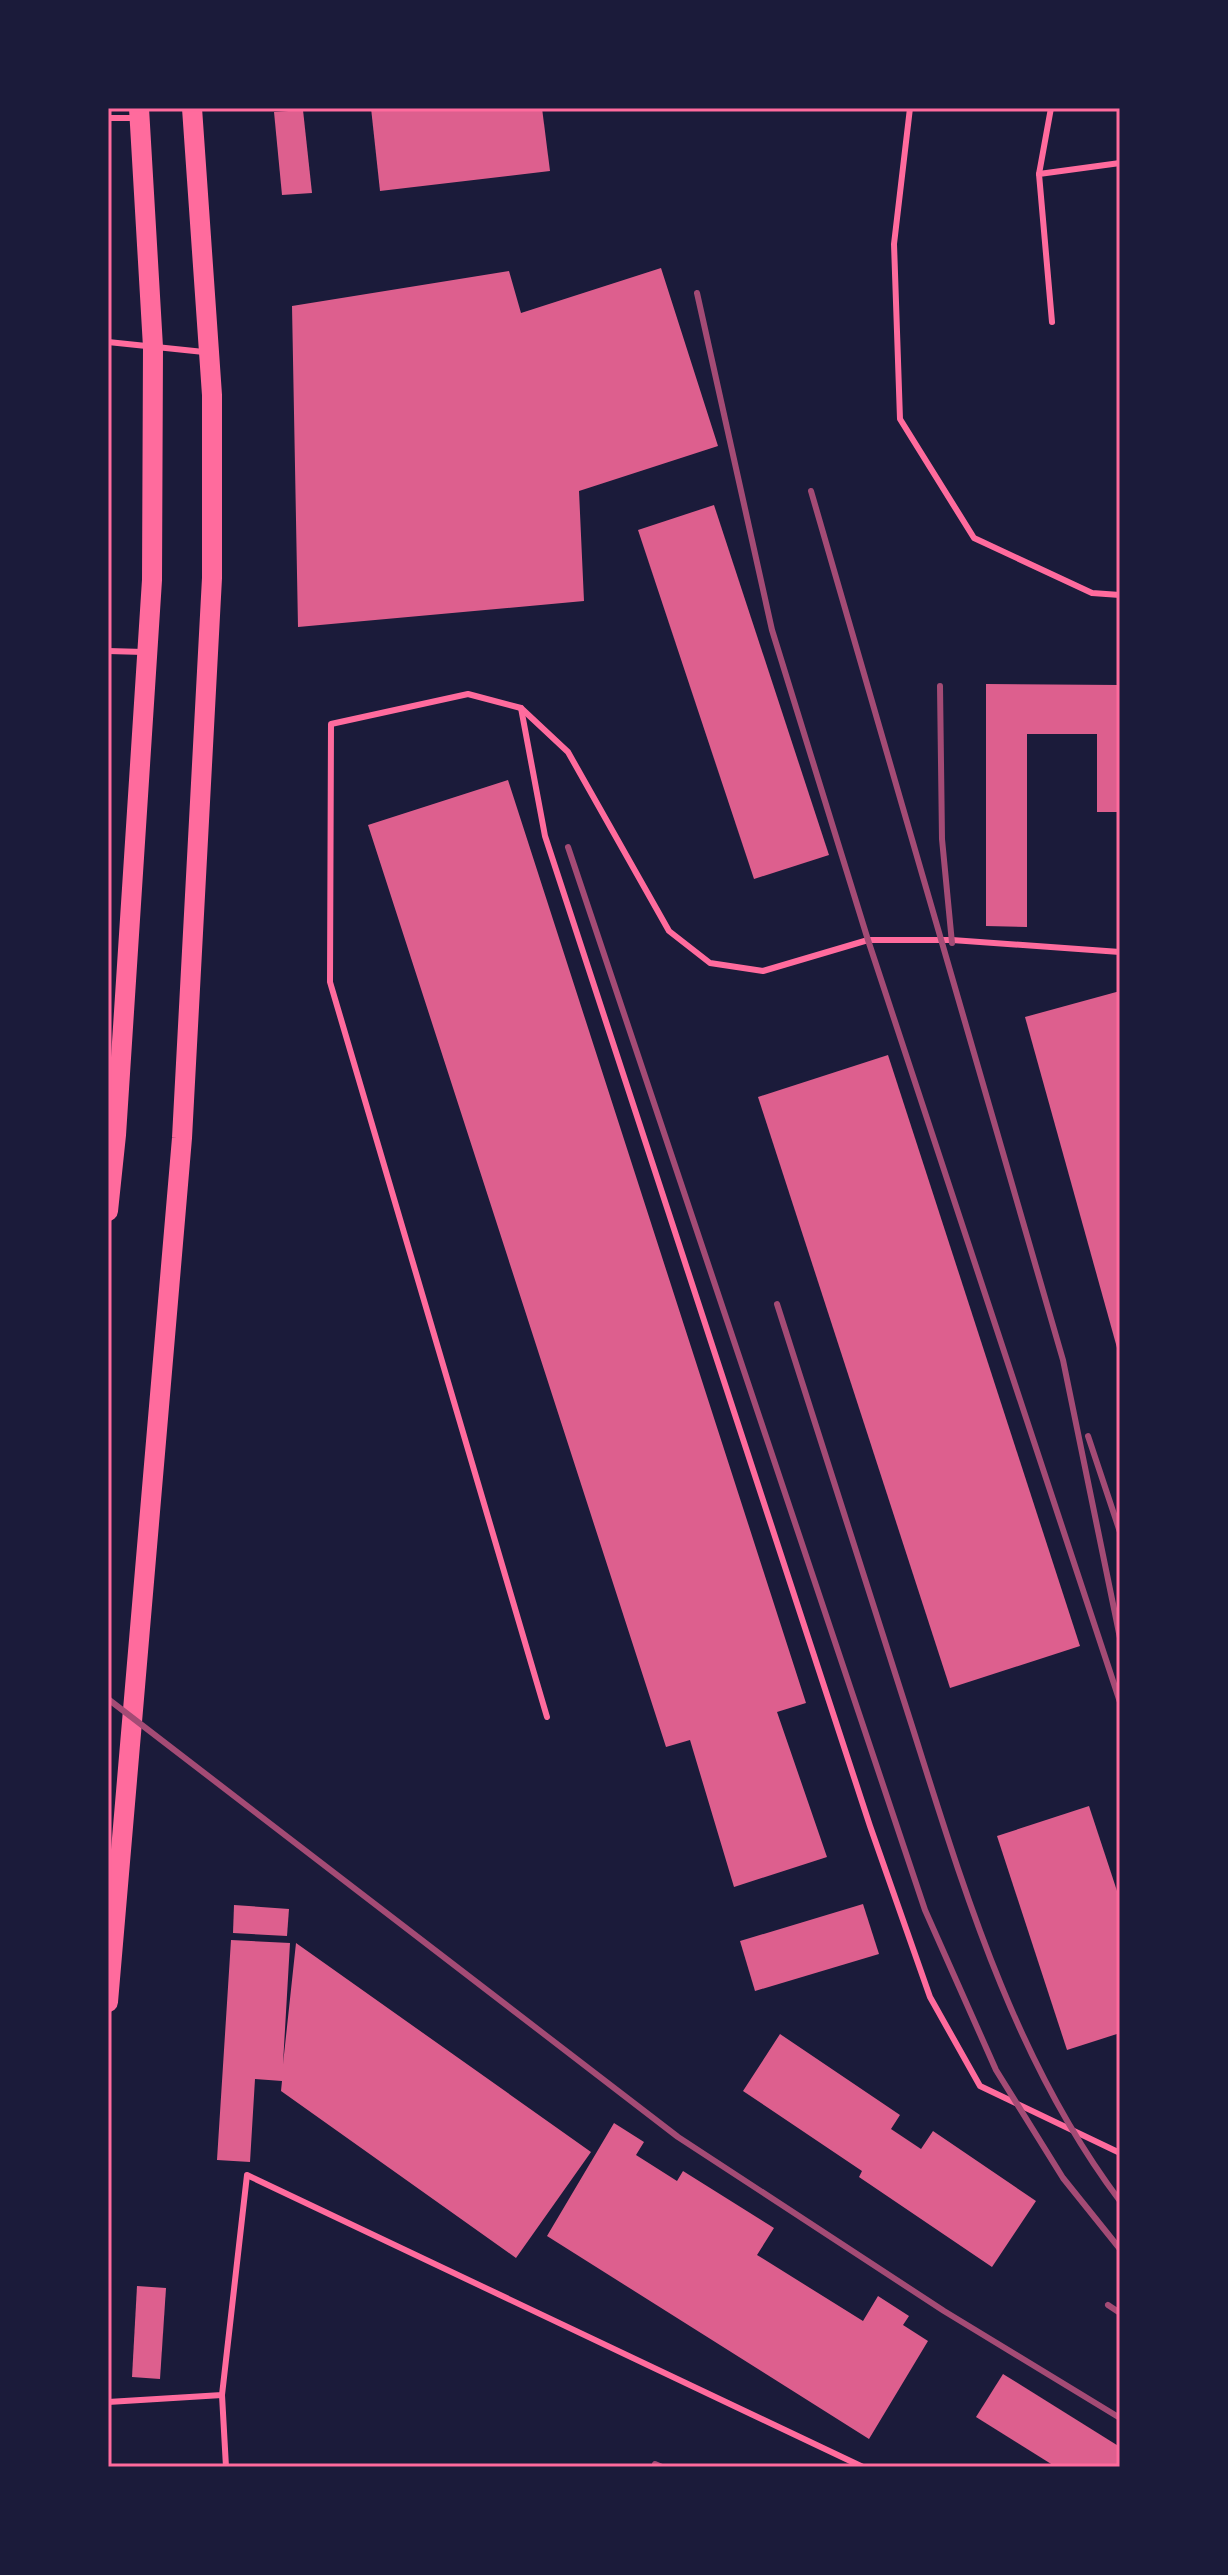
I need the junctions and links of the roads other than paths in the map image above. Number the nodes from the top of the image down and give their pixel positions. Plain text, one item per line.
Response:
1 (192, 108) edge
2 (910, 108) edge
3 (1051, 108) edge
4 (140, 113) edge
5 (108, 118) edge
6 (1120, 163) edge
7 (1039, 174) junction
8 (1052, 322) dead end
9 (108, 342) edge
10 (153, 347) junction
11 (210, 353) junction
12 (1120, 595) edge
13 (108, 651) edge
14 (147, 652) junction
15 (521, 708) junction
16 (1120, 952) edge
17 (108, 1211) edge
18 (547, 1717) dead end
19 (108, 2002) edge
20 (1120, 2153) edge
21 (222, 2395) junction
22 (108, 2402) edge
23 (226, 2467) edge
24 (863, 2467) edge

1 - 11 main road
2 - 12 lane
3 - 7 lane
4 - 5 lane
4 - 10 main road
6 - 7 lane
7 - 8 lane
9 - 10 lane
10 - 11 lane
10 - 14 main road
11 - 19 main road
13 - 14 lane
14 - 17 main road
15 - 16 lane
15 - 18 lane
15 - 20 lane
21 - 22 lane
21 - 23 lane
21 - 24 lane

